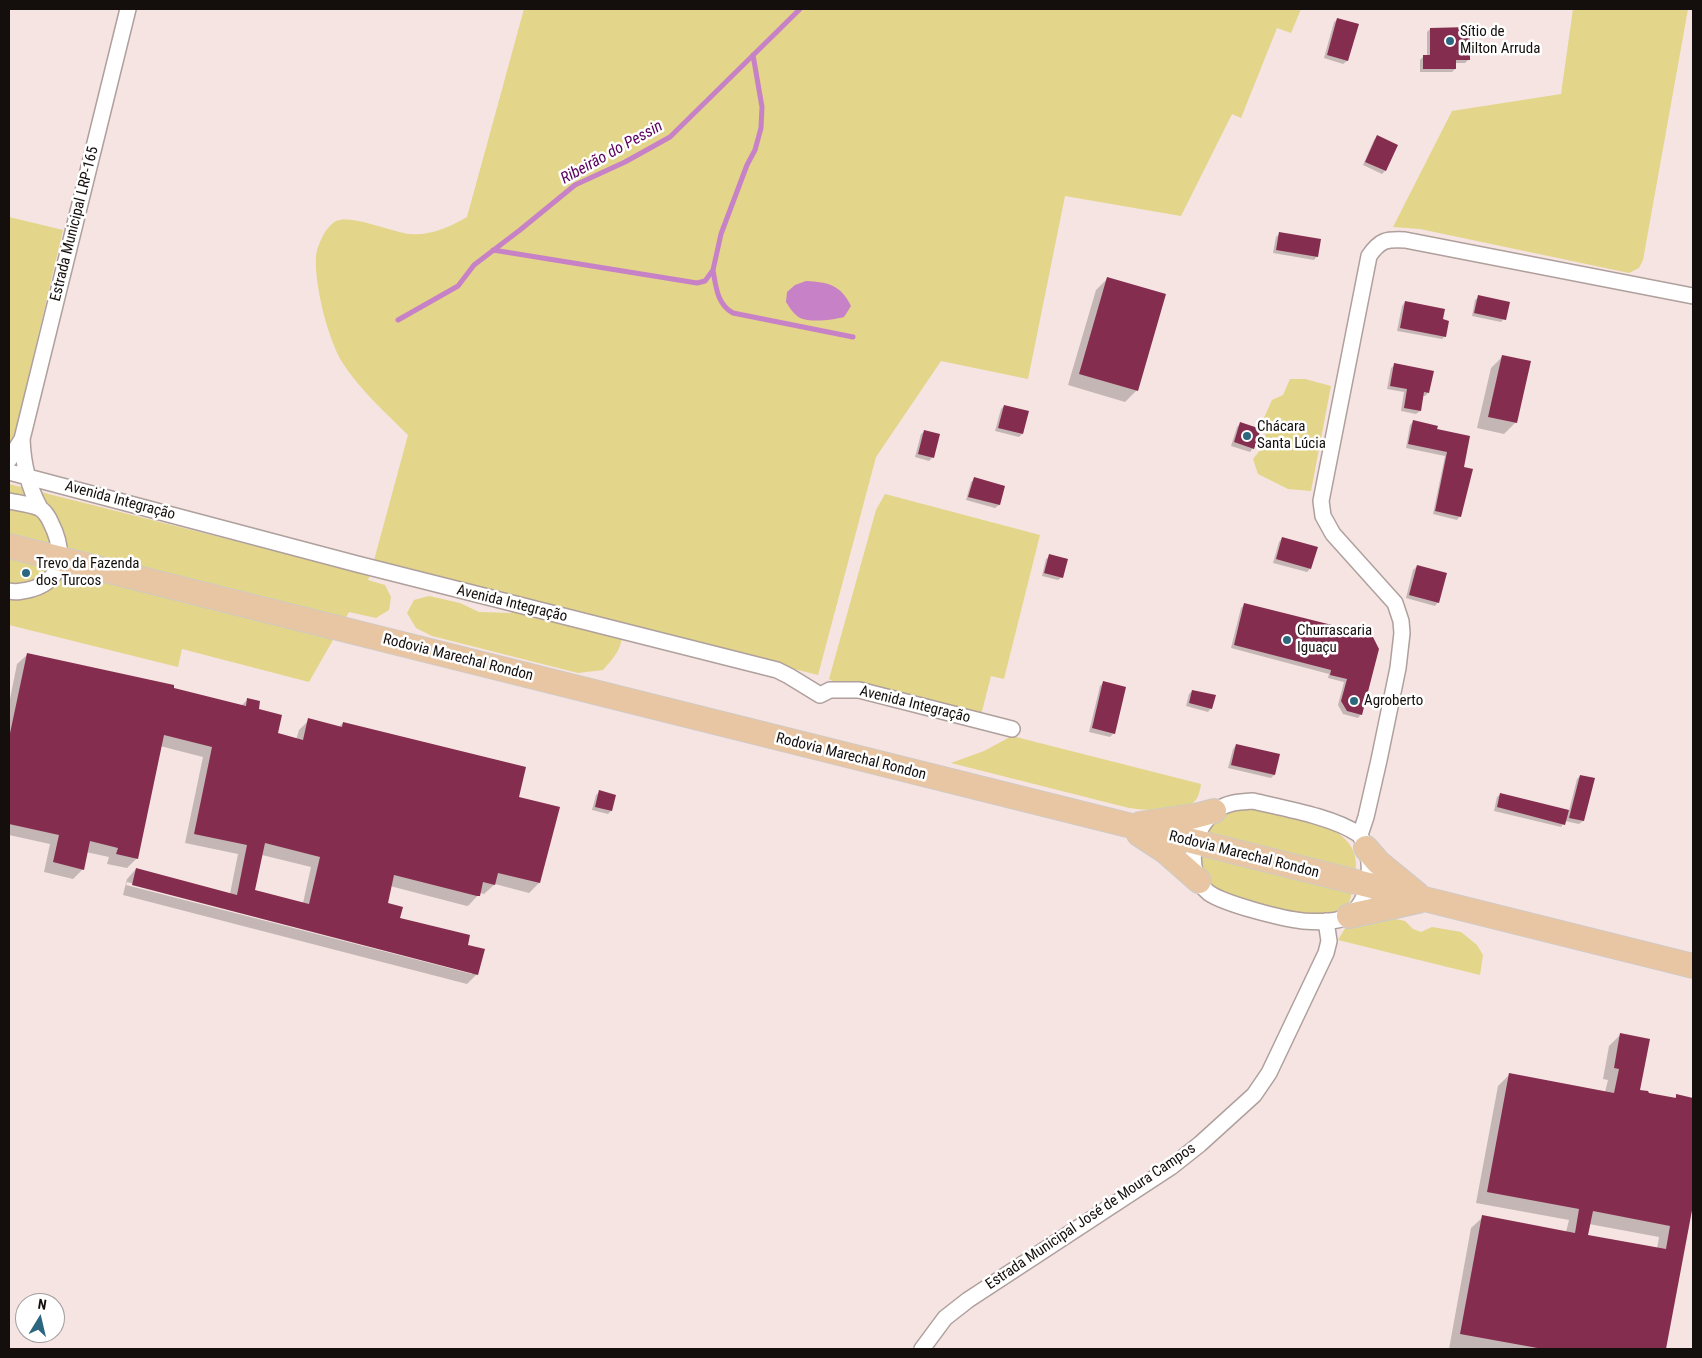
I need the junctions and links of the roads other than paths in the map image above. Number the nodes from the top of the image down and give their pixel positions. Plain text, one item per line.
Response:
1 (128, 9) edge
2 (1693, 296) edge
3 (22, 439) junction
4 (9, 460) edge
5 (9, 472) edge
6 (26, 476) junction
7 (9, 501) edge
8 (40, 508) junction
9 (9, 546) edge
10 (60, 558) junction
11 (9, 591) edge
12 (1012, 729) dead end
13 (1214, 811) junction
14 (1125, 825) junction
15 (1363, 842) junction
16 (1195, 843) junction
17 (1199, 881) junction
18 (1367, 885) junction
19 (1424, 900) junction
20 (1348, 916) junction
21 (1326, 921) junction
22 (1693, 966) edge
23 (922, 1349) edge

1 - 3 street, Estrada Municipal LRP-165
2 - 15 street
3 - 4 street, Estrada Municipal LRP-165
3 - 6 street, Estrada Municipal LRP-165
5 - 6 street, Avenida Integração
6 - 8 street, Estrada Municipal LRP-165
6 - 12 street, Avenida Integração
7 - 8 street
8 - 10 street, Estrada Municipal LRP-165
9 - 10 main road, Rodovia Marechal Rondon
10 - 11 street
10 - 14 main road, Rodovia Marechal Rondon
13 - 14 main road
13 - 15 street
13 - 16 street
14 - 16 main road, Rodovia Marechal Rondon
14 - 17 main road
15 - 18 street
15 - 19 main road
16 - 17 street
16 - 18 main road, Rodovia Marechal Rondon
17 - 21 street
18 - 19 main road, Rodovia Marechal Rondon
18 - 20 street
19 - 20 main road
19 - 22 main road, Rodovia Marechal Rondon
20 - 21 street
21 - 23 street, Estrada Municipal José de Moura Campos

